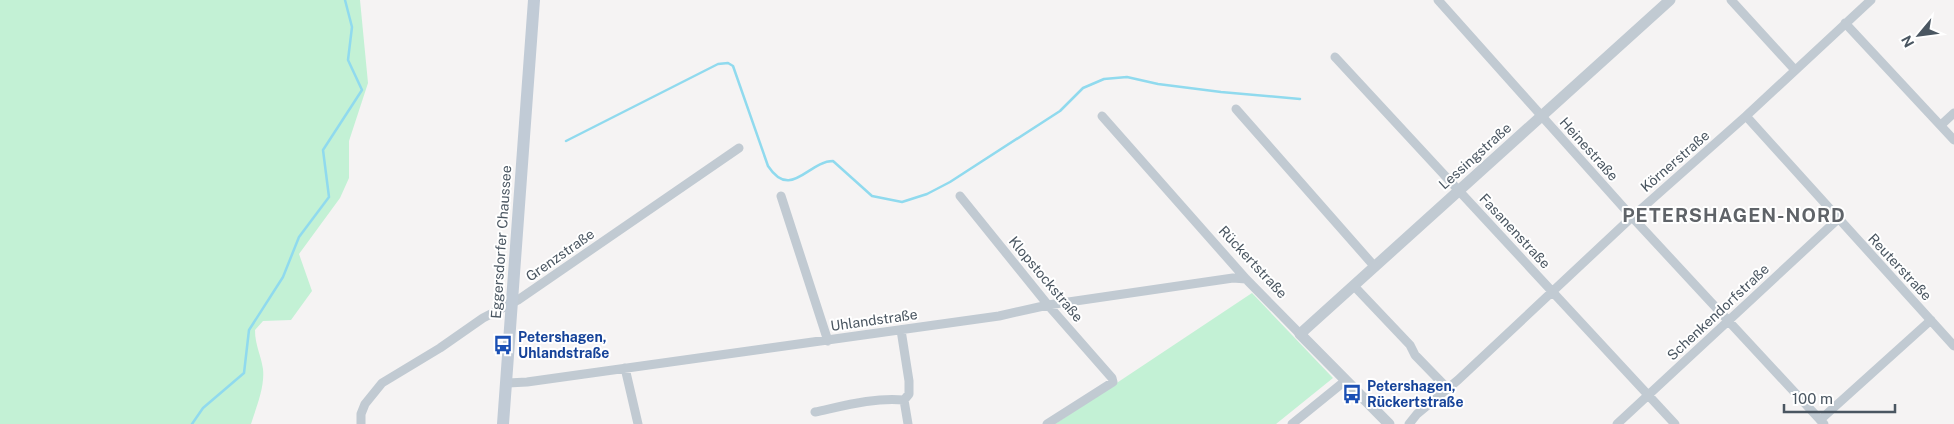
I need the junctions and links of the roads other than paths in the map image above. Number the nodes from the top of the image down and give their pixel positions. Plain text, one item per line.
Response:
1 (534, 0) edge
2 (1438, 0) edge
3 (1670, 0) edge
4 (1731, 0) edge
5 (1871, 0) edge
6 (1845, 23) junction
7 (1336, 57) dead end
8 (1795, 70) junction
9 (1236, 109) dead end
10 (1954, 113) edge
11 (1102, 116) dead end
12 (1746, 116) junction
13 (1541, 117) junction
14 (1941, 126) junction
15 (1954, 140) edge
16 (739, 148) dead end
17 (1459, 191) junction
18 (781, 196) dead end
19 (960, 196) dead end
20 (1632, 217) junction
21 (1838, 219) junction
22 (1375, 267) junction
23 (1246, 279) junction
24 (1354, 286) junction
25 (1553, 292) junction
26 (512, 303) junction
27 (1048, 305) junction
28 (1931, 320) junction
29 (1728, 321) junction
30 (901, 330) junction
31 (1300, 334) junction
32 (828, 341) junction
33 (1954, 346) edge
34 (625, 368) junction
35 (1345, 381) junction
36 (506, 383) junction
37 (1447, 388) junction
38 (1649, 395) junction
39 (904, 400) junction
40 (814, 412) dead end
41 (1822, 422) edge
42 (362, 424) edge
43 (503, 424) edge
44 (638, 424) edge
45 (908, 424) edge
46 (1047, 424) edge
47 (1292, 424) edge
48 (1389, 424) edge
49 (1409, 424) edge
50 (1617, 424) edge
51 (1675, 424) edge

1 - 26 main road, Eggersdorfer Chaussee
2 - 13 street, Heinestraße
3 - 13 street, Lessingstraße
4 - 8 street
5 - 6 street, Körnerstraße
6 - 8 street, Körnerstraße
6 - 14 street
7 - 17 street, Fasanenstraße
8 - 12 street, Körnerstraße
9 - 22 street
10 - 14 street
11 - 23 street, Rückertstraße
12 - 20 street, Körnerstraße
12 - 21 street, Reuterstraße
13 - 17 street, Lessingstraße
13 - 20 street, Heinestraße
14 - 15 street
16 - 26 street, Grenzstraße
17 - 22 street, Lessingstraße
17 - 25 street, Fasanenstraße
18 - 32 street
19 - 27 street, Klopstockstraße
20 - 25 street, Körnerstraße
20 - 29 street, Heinestraße
21 - 28 street, Reuterstraße
21 - 29 street, Schenkendorfstraße
22 - 24 street, Lessingstraße
23 - 27 street, Uhlandstraße
23 - 31 street, Rückertstraße
24 - 31 street, Lessingstraße
24 - 37 street
25 - 37 street, Körnerstraße
25 - 38 street, Fasanenstraße
26 - 36 main road, Eggersdorfer Chaussee
26 - 42 street, Grenzstraße
27 - 30 street, Uhlandstraße
27 - 46 street, Klopstockstraße
28 - 33 street, Reuterstraße
28 - 41 street
29 - 38 street, Schenkendorfstraße
29 - 41 street, Heinestraße
30 - 32 street, Uhlandstraße
30 - 39 street
31 - 35 street, Rückertstraße
32 - 34 street, Uhlandstraße
34 - 36 street, Uhlandstraße
34 - 44 street
35 - 47 street
35 - 48 street, Rückertstraße
36 - 43 main road, Eggersdorfer Chaussee
37 - 49 street, Körnerstraße
38 - 50 street, Schenkendorfstraße
38 - 51 street, Fasanenstraße
39 - 40 street
39 - 45 street

